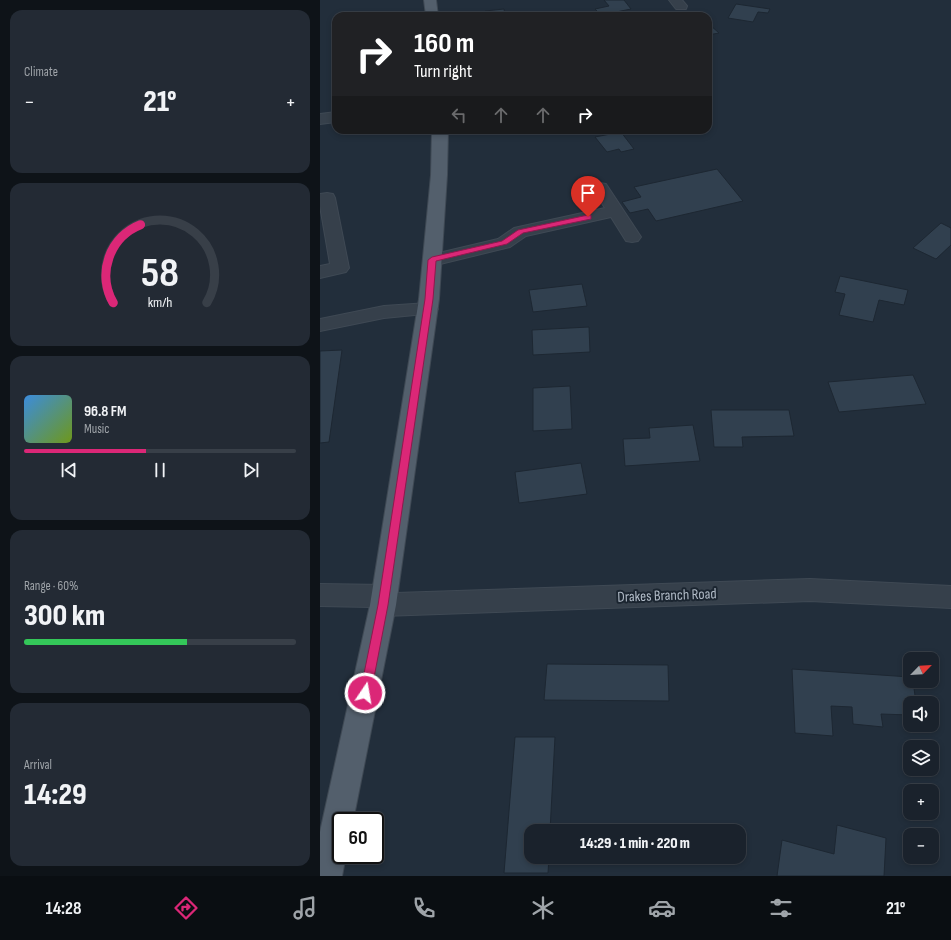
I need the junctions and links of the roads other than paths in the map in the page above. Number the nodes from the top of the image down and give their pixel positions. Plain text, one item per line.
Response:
1 (430, 0) edge
2 (432, 12) edge
3 (332, 118) edge
4 (320, 119) edge
5 (440, 134) edge
6 (600, 188) dead end
7 (320, 198) edge
8 (616, 211) junction
9 (632, 237) dead end
10 (432, 260) junction
11 (320, 272) edge
12 (428, 309) junction
13 (320, 325) edge
14 (320, 595) edge
15 (951, 597) edge
16 (384, 601) junction
17 (326, 876) edge

1 - 2 main road
3 - 4 street
5 - 10 main road
6 - 8 street
7 - 11 street
8 - 9 street
8 - 10 street
10 - 12 main road
12 - 13 street
12 - 16 main road
14 - 16 street, Drakes Branch Road
15 - 16 street, Drakes Branch Road
16 - 17 main road

